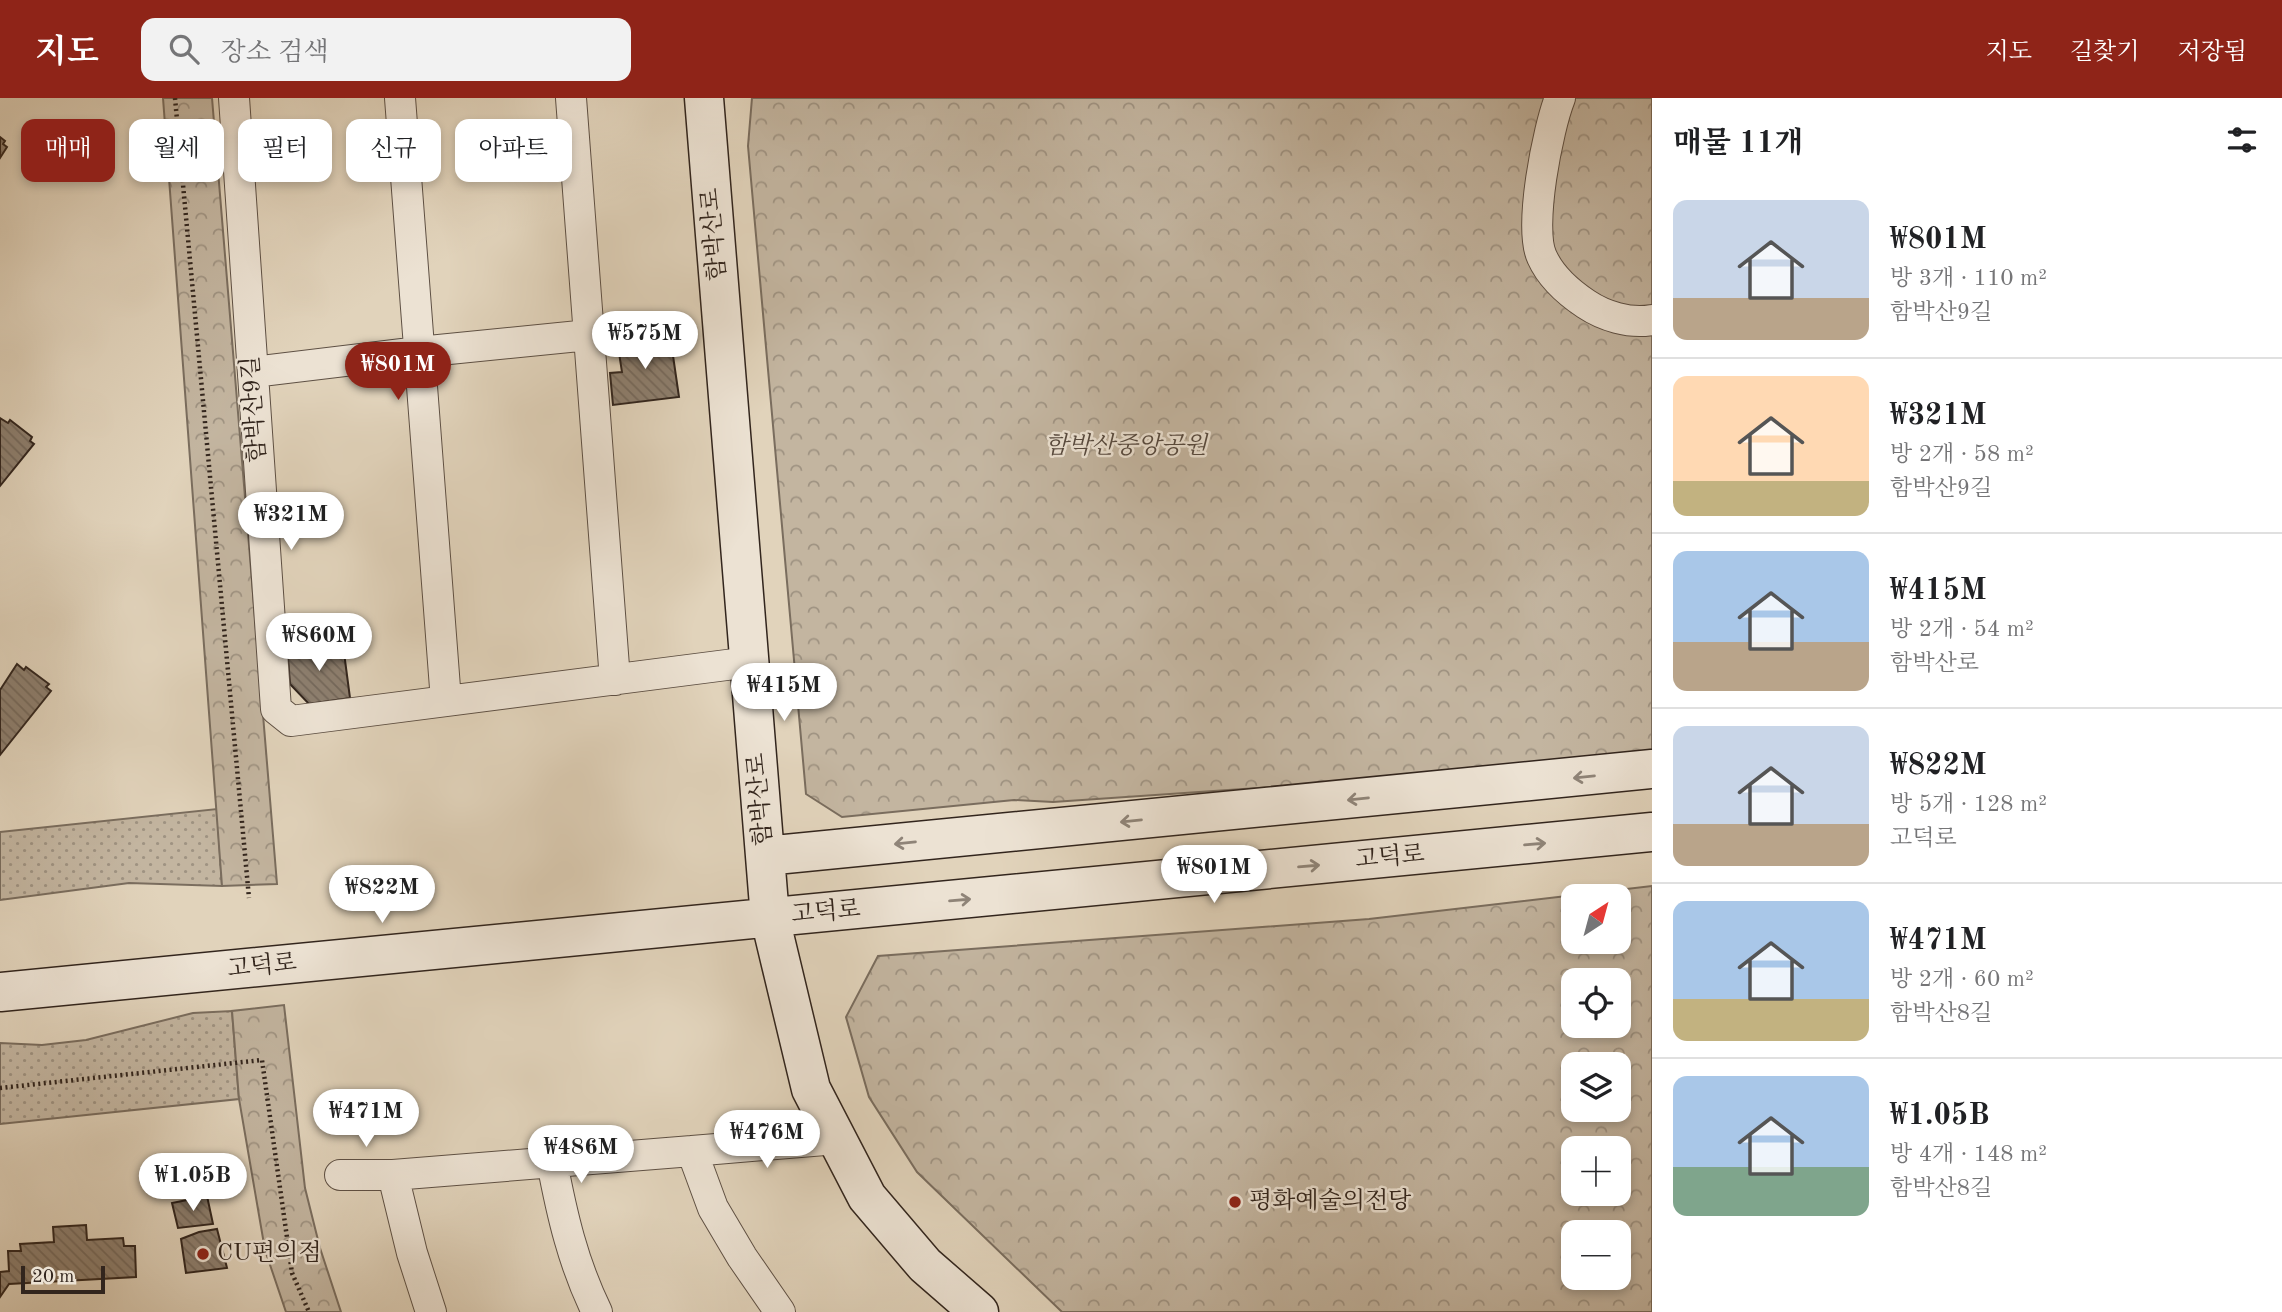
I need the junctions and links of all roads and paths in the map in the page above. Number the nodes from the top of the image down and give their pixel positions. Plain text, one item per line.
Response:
1 (175, 98) edge
2 (234, 98) edge
3 (400, 98) edge
4 (571, 98) edge
5 (704, 98) edge
6 (1560, 98) edge
7 (1652, 320) edge
8 (589, 335) junction
9 (419, 352) junction
10 (253, 372) junction
11 (750, 662) junction
12 (615, 680) junction
13 (446, 701) junction
14 (1652, 769) edge
15 (1652, 832) edge
16 (765, 856) junction
17 (249, 898) dead end
18 (770, 918) junction
19 (0, 992) edge
20 (0, 1088) edge
21 (837, 1139) junction
22 (692, 1151) junction
23 (552, 1162) junction
24 (340, 1175) dead end
25 (393, 1175) junction
26 (309, 1312) edge
27 (432, 1312) edge
28 (597, 1312) edge
29 (780, 1312) edge
30 (979, 1312) edge

1 - 17 path
2 - 10 street, 함박산9길
3 - 9 street
4 - 8 street
5 - 11 street, 함박산로
6 - 7 street
8 - 9 street
8 - 12 street
9 - 10 street
9 - 13 street
10 - 13 street, 함박산9길
11 - 12 street, 함박산9길
11 - 16 street, 함박산로
12 - 13 street, 함박산9길
14 -> 16 street
18 -> 15 street, 고덕로
16 - 18 street, 함박산로
18 - 19 street, 고덕로
18 - 21 street, 함박산로
20 - 26 path
21 - 22 street
21 - 30 street, 함박산로
22 - 23 street
22 - 29 street
23 - 25 street
23 - 28 street
24 - 25 street
25 - 27 street

